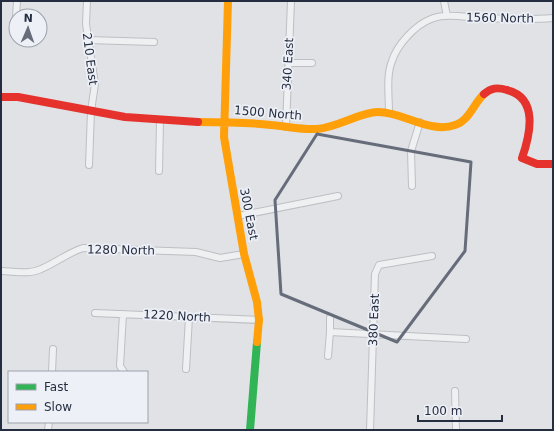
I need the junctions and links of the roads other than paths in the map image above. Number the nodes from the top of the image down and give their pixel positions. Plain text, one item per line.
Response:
1 (86, 1) edge
2 (228, 1) edge
3 (291, 1) edge
4 (444, 1) edge
5 (447, 16) junction
6 (553, 18) edge
7 (88, 40) junction
8 (154, 42) dead end
9 (288, 63) junction
10 (312, 63) dead end
11 (1, 97) edge
12 (91, 111) junction
13 (388, 113) junction
14 (160, 120) junction
15 (223, 122) junction
16 (420, 122) junction
17 (286, 127) junction
18 (553, 164) edge
19 (89, 165) dead end
20 (159, 171) dead end
21 (412, 186) dead end
22 (338, 196) dead end
23 (238, 216) junction
24 (244, 254) junction
25 (432, 256) dead end
26 (1, 271) edge
27 (95, 312) dead end
28 (122, 314) junction
29 (189, 317) junction
30 (330, 318) dead end
31 (258, 320) junction
32 (330, 332) junction
33 (374, 335) junction
34 (466, 339) dead end
35 (53, 349) dead end
36 (328, 356) dead end
37 (186, 369) dead end
38 (52, 371) edge
39 (123, 371) edge
40 (455, 391) dead end
41 (250, 430) edge
42 (370, 430) edge
43 (456, 430) edge

1 - 7 street, 210 East
2 - 15 street, 300 East
3 - 9 street, 340 East
4 - 5 street
5 - 6 street, 1560 North
5 - 13 street, 1560 North
7 - 8 street
7 - 12 street, 210 East
9 - 10 street
9 - 17 street, 340 East
11 - 12 street, 1500 North
12 - 14 street, 1500 North
12 - 19 street, 210 East
13 - 16 street, 1500 North
13 - 17 street, 1500 North
14 - 15 street, 1500 North
14 - 20 street
15 - 17 street, 1500 North
15 - 23 street, 300 East
16 - 18 street, 1500 North
16 - 21 street
22 - 23 street
23 - 24 street, 300 East
24 - 26 street, 1280 North
24 - 31 street, 300 East
25 - 33 street, 380 East
27 - 28 street, 1220 North
28 - 29 street, 1220 North
28 - 39 street
29 - 31 street, 1220 North
29 - 37 street
30 - 32 street
31 - 41 street, 300 East
32 - 33 street
32 - 36 street
33 - 34 street
33 - 42 street, 380 East
35 - 38 street
40 - 43 street

